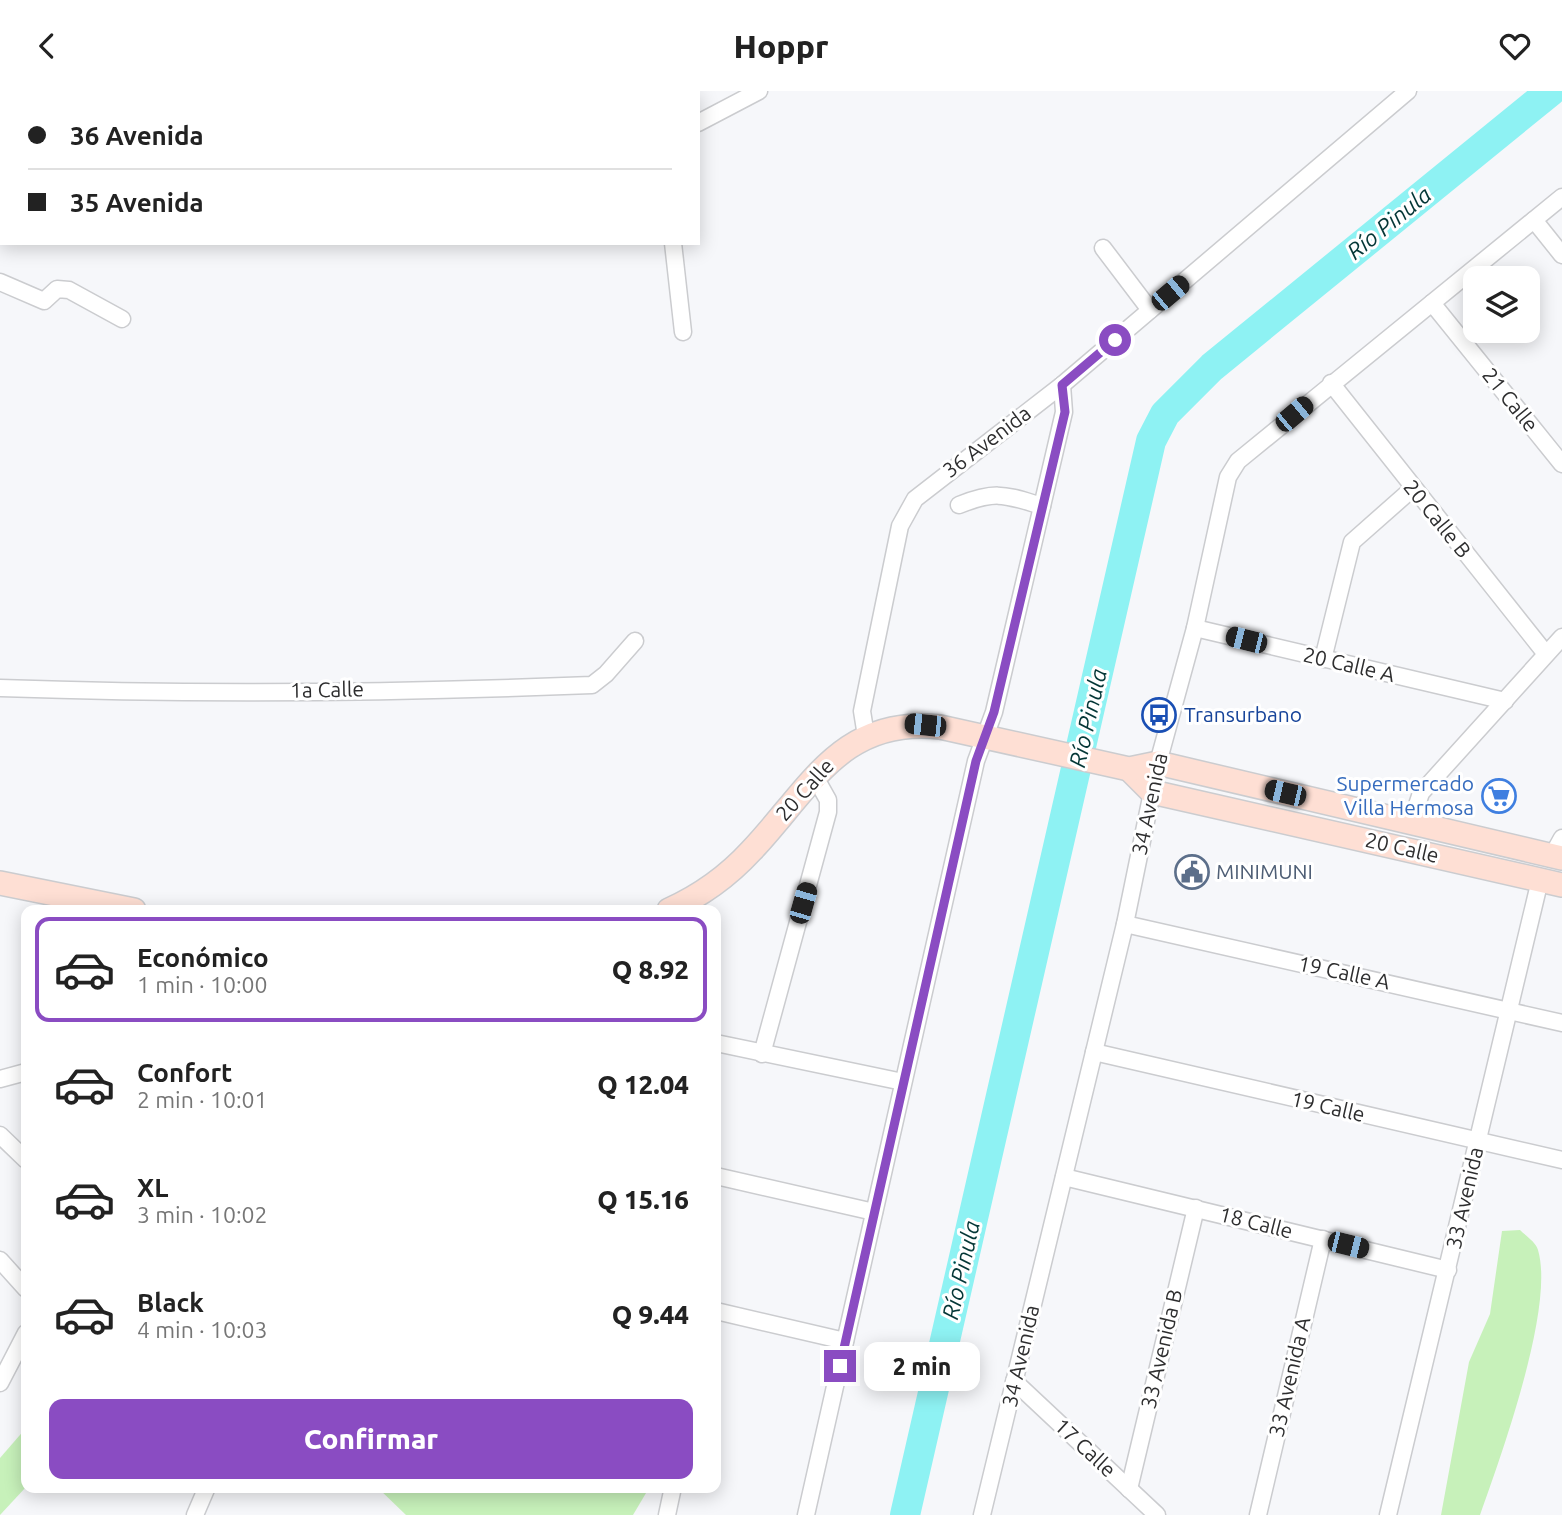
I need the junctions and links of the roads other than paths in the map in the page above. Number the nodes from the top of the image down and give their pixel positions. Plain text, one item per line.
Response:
1 (759, 91) edge
2 (1408, 91) edge
3 (700, 122) edge
4 (1562, 197) edge
5 (1534, 220) junction
6 (673, 245) edge
7 (1103, 248) dead end
8 (1562, 255) edge
9 (0, 282) edge
10 (1432, 303) junction
11 (1150, 310) junction
12 (122, 319) dead end
13 (683, 332) dead end
14 (1331, 383) junction
15 (1062, 385) junction
16 (1562, 464) edge
17 (1412, 489) junction
18 (959, 505) dead end
19 (1042, 506) junction
20 (1195, 628) junction
21 (1562, 637) edge
22 (635, 641) dead end
23 (1546, 654) junction
24 (1323, 659) junction
25 (0, 688) edge
26 (1504, 701) junction
27 (866, 736) junction
28 (985, 737) junction
29 (1158, 763) junction
30 (1118, 767) junction
31 (814, 775) junction
32 (1152, 792) junction
33 (1411, 823) junction
34 (1559, 851) edge
35 (1485, 867) junction
36 (1551, 882) edge
37 (0, 883) edge
38 (109, 905) edge
39 (677, 905) edge
40 (1125, 924) junction
41 (1511, 1010) junction
42 (1562, 1023) edge
43 (721, 1044) edge
44 (1094, 1052) junction
45 (762, 1054) junction
46 (21, 1073) edge
47 (0, 1079) edge
48 (903, 1082) junction
49 (0, 1135) edge
50 (1479, 1140) junction
51 (21, 1155) edge
52 (1562, 1160) edge
53 (721, 1177) edge
54 (1064, 1177) junction
55 (1196, 1208) junction
56 (874, 1212) junction
57 (1323, 1239) junction
58 (0, 1260) edge
59 (1448, 1270) junction
60 (21, 1283) edge
61 (721, 1312) edge
62 (845, 1341) junction
63 (21, 1343) edge
64 (1014, 1381) junction
65 (0, 1383) edge
66 (1129, 1489) junction
67 (205, 1493) edge
68 (672, 1493) edge
69 (195, 1515) edge
70 (667, 1515) edge
71 (806, 1515) edge
72 (982, 1515) edge
73 (1157, 1515) edge
74 (1258, 1515) edge
75 (1388, 1515) edge

1 - 3 street
2 - 11 street, 36 Avenida
4 - 5 street, 34 Avenida
5 - 8 street
5 - 10 street, 34 Avenida
6 - 13 street
7 - 11 street
9 - 12 street
10 - 14 street, 34 Avenida
10 - 16 street, 21 Calle
11 - 15 street, 36 Avenida
14 - 17 street, 20 Calle B
14 - 20 street, 34 Avenida
15 - 19 street
15 - 27 street, 36 Avenida
17 - 23 street, 20 Calle B
17 - 24 street
18 - 19 street
19 - 28 street
20 - 24 street, 20 Calle A
20 - 29 street, 34 Avenida
21 - 23 street
22 - 25 street, 1a Calle
23 - 26 street
24 - 26 street, 20 Calle A
26 - 33 street
27 - 28 main road, 20 Calle
27 - 31 main road, 20 Calle
28 - 30 main road, 20 Calle
28 - 48 street
29 - 30 main road, 20 Calle
29 - 32 street, 34 Avenida
29 - 33 main road, 20 Calle
30 - 32 main road
31 - 39 main road, 20 Calle
31 - 45 street
32 - 35 main road, 20 Calle
32 - 40 street, 34 Avenida
33 - 34 main road, 20 Calle
34 - 35 main road
35 - 36 main road, 20 Calle
36 - 41 street, 33 Avenida
37 - 38 main road
40 - 41 street, 19 Calle A
40 - 44 street, 34 Avenida
41 - 42 street, 19 Calle A
41 - 50 street, 33 Avenida
43 - 45 street
44 - 50 street, 19 Calle
44 - 54 street, 34 Avenida
45 - 48 street
46 - 47 street
48 - 56 street
49 - 51 street
50 - 52 street, 19 Calle
50 - 59 street, 33 Avenida
53 - 56 street
54 - 55 street, 18 Calle
54 - 64 street, 34 Avenida
55 - 57 street, 18 Calle
55 - 66 street, 33 Avenida B
56 - 62 street
57 - 59 street, 18 Calle
57 - 74 street, 33 Avenida A
58 - 60 street
59 - 75 street, 33 Avenida
61 - 62 street
62 - 71 street
63 - 65 street
64 - 66 street, 17 Calle
64 - 72 street, 34 Avenida
66 - 73 street, 17 Calle
67 - 69 street
68 - 70 street

